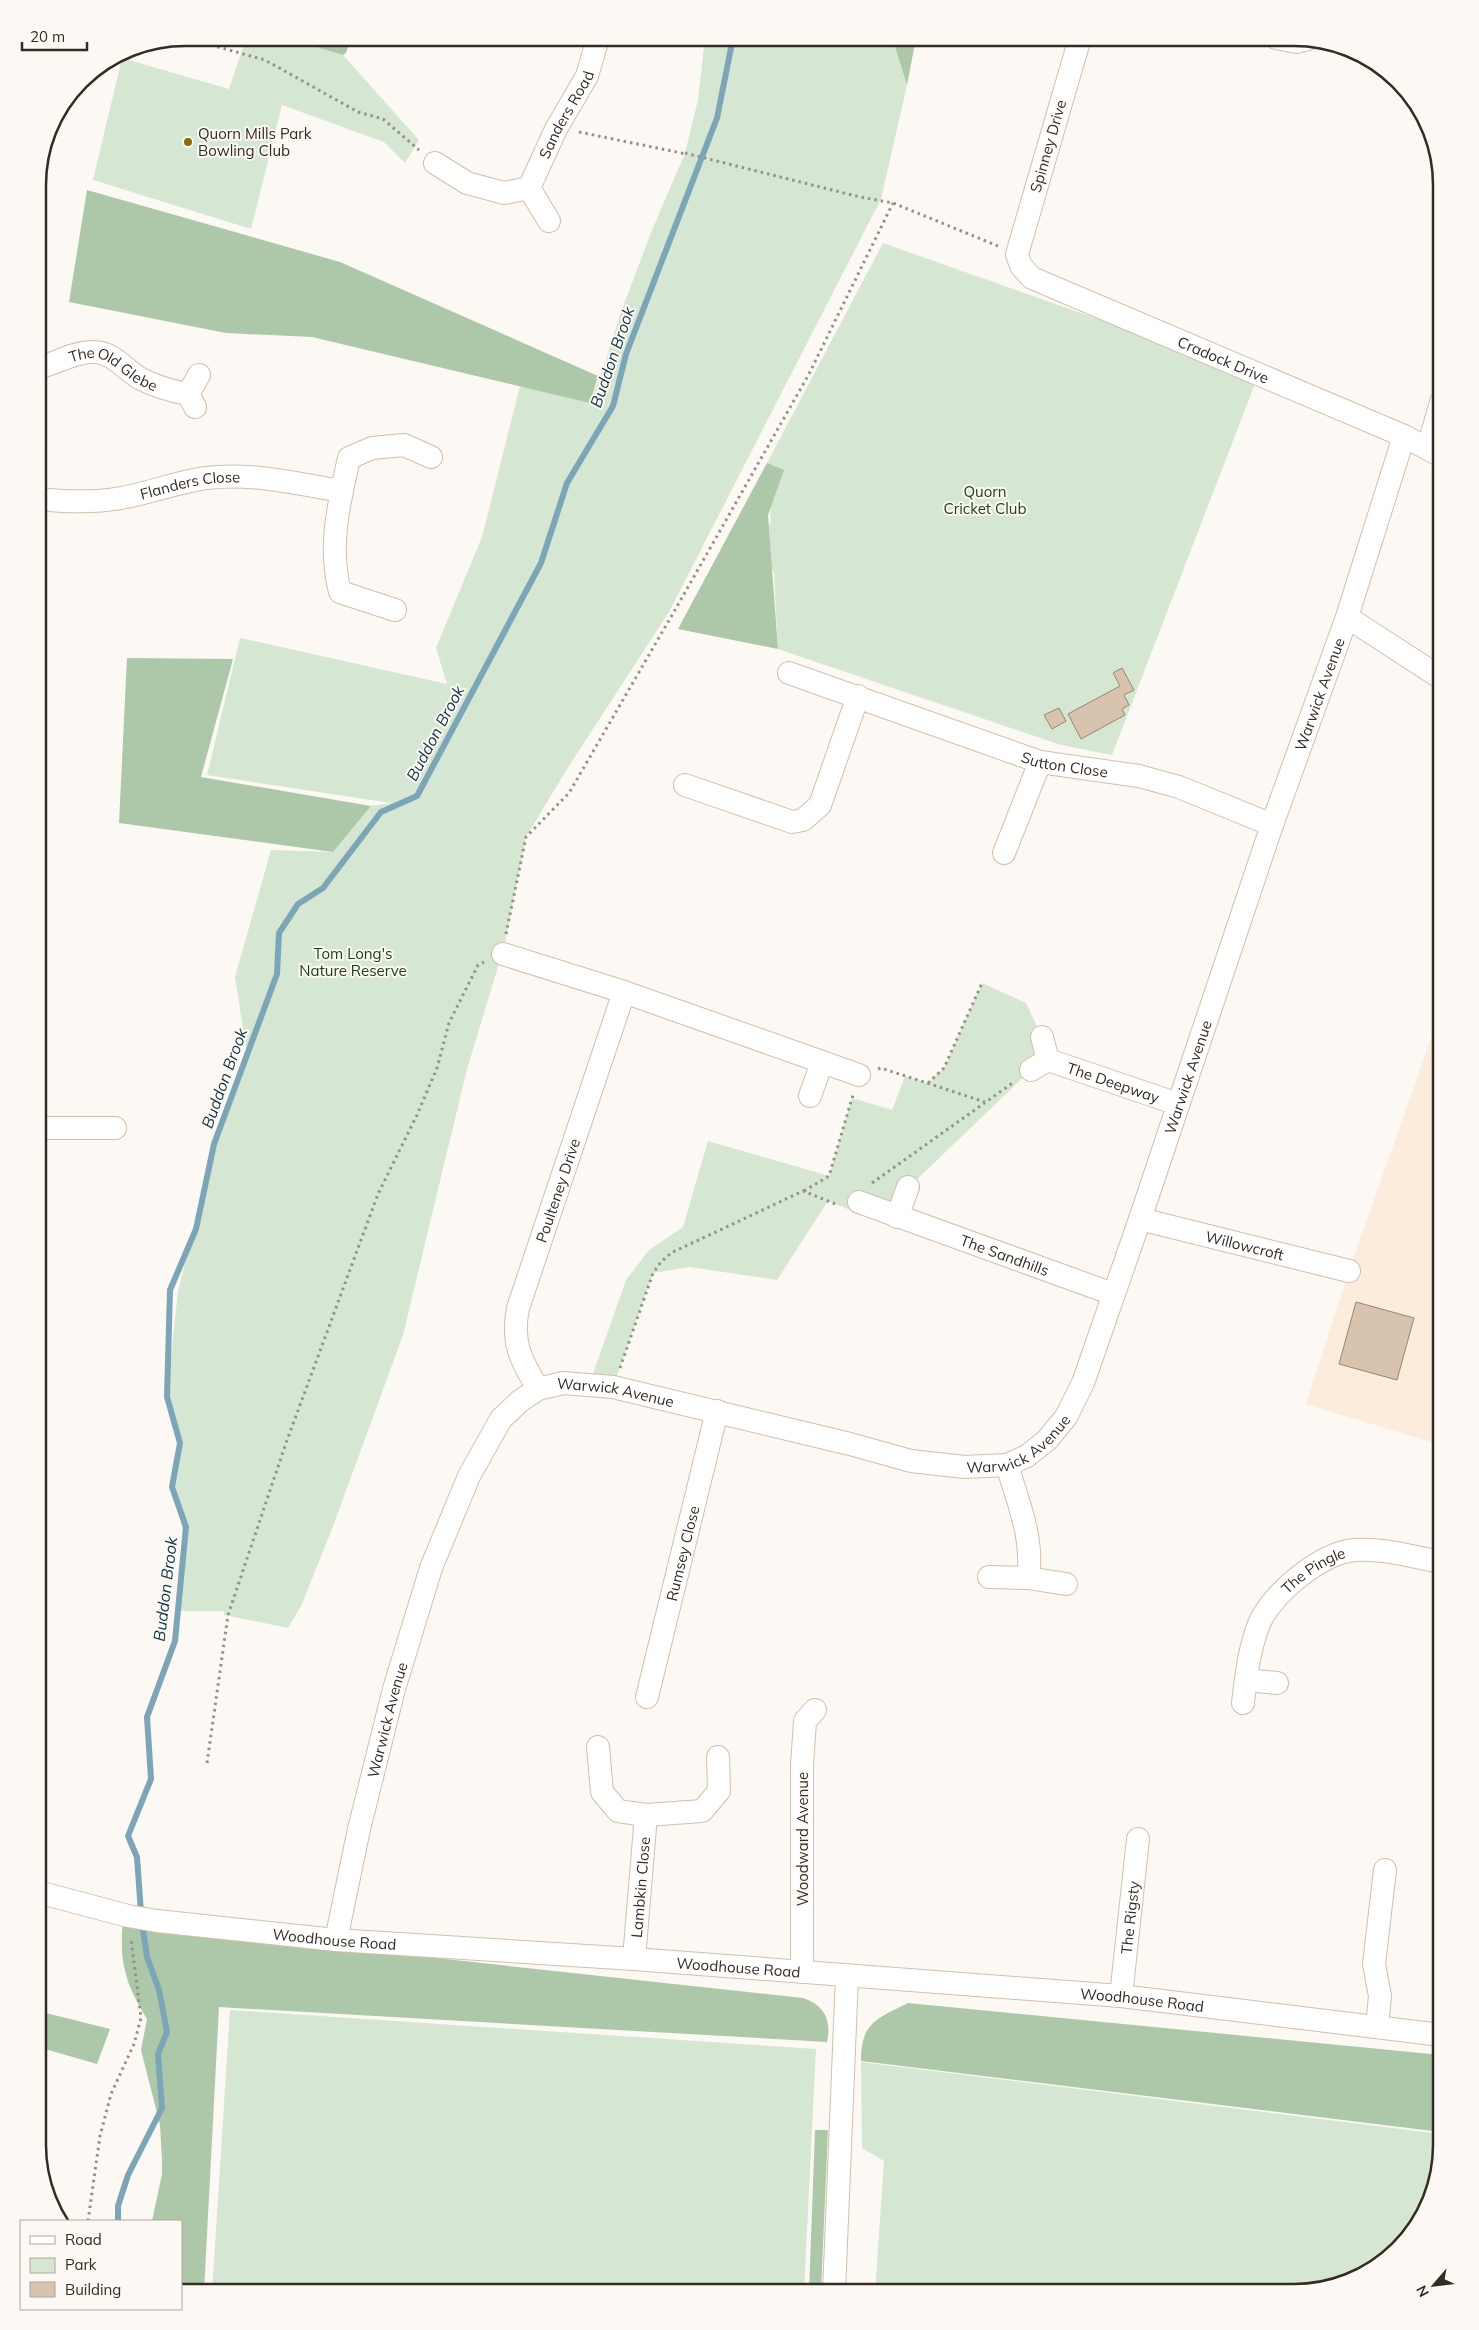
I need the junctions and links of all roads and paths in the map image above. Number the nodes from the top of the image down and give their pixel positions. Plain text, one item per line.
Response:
1 (218, 47) edge
2 (595, 47) edge
3 (1077, 47) edge
4 (556, 129) junction
5 (686, 154) junction
6 (695, 155) dead end
7 (435, 163) joint
8 (529, 188) junction
9 (549, 221) dead end
10 (1017, 254) junction
11 (47, 364) edge
12 (199, 374) dead end
13 (1404, 436) junction
14 (1433, 451) edge
15 (431, 457) dead end
16 (342, 491) junction
17 (47, 500) edge
18 (395, 610) dead end
19 (1347, 617) junction
20 (1433, 672) edge
21 (789, 673) dead end
22 (858, 696) junction
23 (1040, 762) junction
24 (685, 785) dead end
25 (1272, 825) junction
26 (1004, 853) dead end
27 (503, 954) dead end
28 (982, 984) dead end
29 (624, 992) junction
30 (1042, 1037) dead end
31 (822, 1062) junction
32 (1040, 1065) junction
33 (858, 1075) junction
34 (927, 1083) junction
35 (810, 1096) dead end
36 (985, 1102) junction
37 (1178, 1104) junction
38 (47, 1128) edge
39 (115, 1128) dead end
40 (908, 1187) dead end
41 (803, 1192) junction
42 (859, 1202) junction
43 (897, 1217) junction
44 (1140, 1219) junction
45 (1349, 1272) dead end
46 (1113, 1294) junction
47 (613, 1387) junction
48 (538, 1389) junction
49 (717, 1411) junction
50 (1007, 1465) junction
51 (1433, 1561) edge
52 (989, 1577) dead end
53 (1028, 1578) junction
54 (1066, 1584) dead end
55 (1246, 1680) junction
56 (1277, 1683) dead end
57 (647, 1697) dead end
58 (1243, 1703) dead end
59 (815, 1710) dead end
60 (598, 1747) dead end
61 (718, 1757) dead end
62 (646, 1815) junction
63 (1138, 1839) dead end
64 (1385, 1870) dead end
65 (46, 1894) edge
66 (130, 1916) junction
67 (336, 1940) junction
68 (634, 1959) junction
69 (802, 1972) junction
70 (847, 1976) junction
71 (1121, 1996) junction
72 (1377, 2026) junction
73 (1433, 2034) edge
74 (88, 2220) edge
75 (834, 2284) edge

1 - 7 path
2 - 4 street, Sanders Road
3 - 10 street, Spinney Drive
4 - 5 path
4 - 8 street, Sanders Road
5 - 6 path
5 - 10 path
7 - 8 street
8 - 9 street
10 - 13 street, Cradock Drive
11 - 12 street, The Old Glebe
13 - 14 street, Cradock Drive
13 - 19 street, Warwick Avenue
15 - 16 street
16 - 17 street, Flanders Close
16 - 18 street
19 - 20 street
19 - 25 street, Warwick Avenue
21 - 22 street, Sutton Close
22 - 23 street, Sutton Close
22 - 24 street
23 - 25 street, Sutton Close
23 - 26 street
25 - 37 street, Warwick Avenue
27 - 29 street
28 - 34 path
29 - 31 street
29 - 48 street, Poulteney Drive
30 - 32 street, The Deepway
31 - 33 street
31 - 35 street
32 - 36 path
32 - 37 street, The Deepway
33 - 34 path
33 - 41 path
34 - 36 path
36 - 42 path
37 - 44 street, Warwick Avenue
38 - 39 street
40 - 43 street
41 - 42 path
41 - 47 path
42 - 43 street, The Sandhills
43 - 46 street, The Sandhills
44 - 45 street, Willowcroft
44 - 46 street, Warwick Avenue
46 - 50 street, Warwick Avenue
47 - 48 street, Warwick Avenue
47 - 49 street, Warwick Avenue
48 - 67 street, Warwick Avenue
49 - 50 street, Warwick Avenue
49 - 57 street, Rumsey Close
50 - 53 street
51 - 55 street, The Pingle
52 - 53 street
53 - 54 street
55 - 56 street
55 - 58 street, The Pingle
59 - 69 street, Woodward Avenue
60 - 62 street, Lambkin Close
61 - 62 street, Lambkin Close
62 - 68 street, Lambkin Close
63 - 71 street, The Rigsty
64 - 72 street
65 - 66 street, Woodhouse Road
66 - 67 street, Woodhouse Road
66 - 74 path
67 - 68 street, Woodhouse Road
68 - 69 street, Woodhouse Road
69 - 70 street, Woodhouse Road
70 - 71 street, Woodhouse Road
70 - 75 street
71 - 72 street, Woodhouse Road
72 - 73 street, Woodhouse Road

